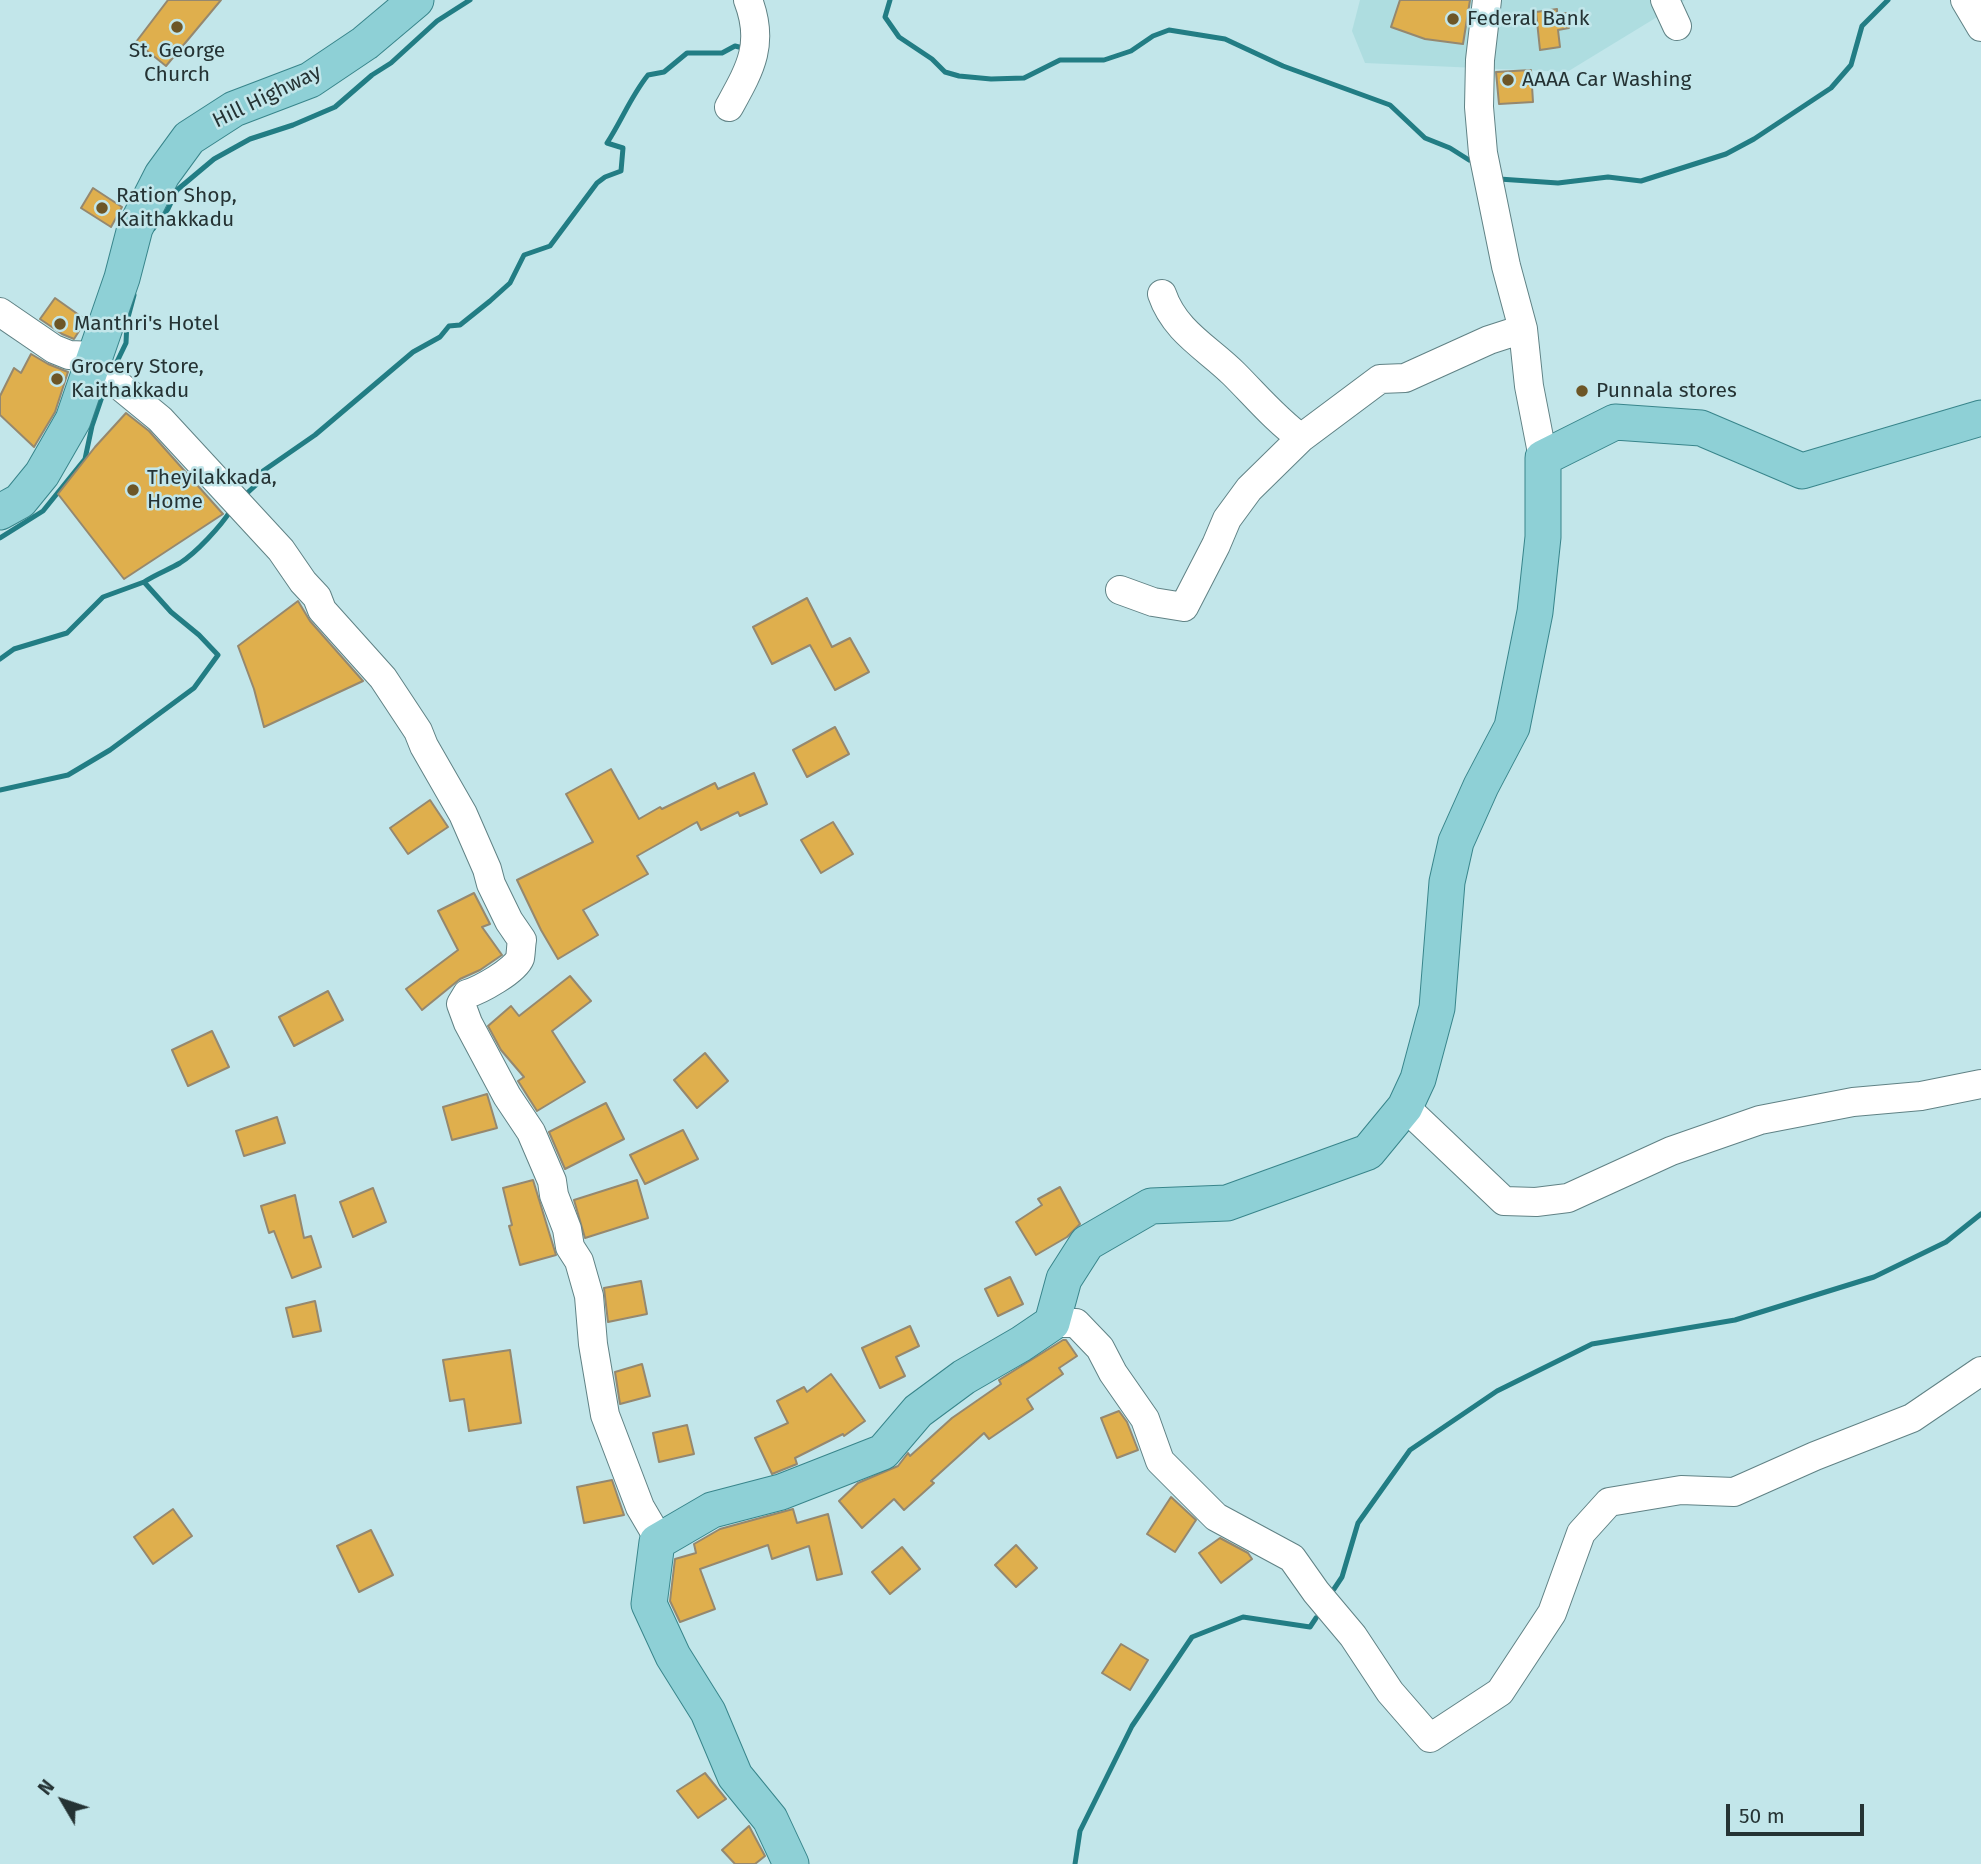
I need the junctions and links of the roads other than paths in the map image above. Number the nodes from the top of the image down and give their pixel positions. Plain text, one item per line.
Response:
1 (416, 0) edge
2 (748, 0) edge
3 (1487, 0) edge
4 (1665, 0) edge
5 (1965, 0) edge
6 (1677, 26) dead end
7 (1981, 27) edge
8 (729, 107) dead end
9 (1162, 295) dead end
10 (0, 312) edge
11 (1523, 328) junction
12 (94, 362) junction
13 (1981, 418) edge
14 (1301, 438) junction
15 (1543, 458) junction
16 (0, 512) edge
17 (1120, 590) dead end
18 (1981, 1084) edge
19 (1405, 1107) junction
20 (1052, 1323) junction
21 (1981, 1371) edge
22 (662, 1539) junction
23 (790, 1864) edge

1 - 12 main road, Hill Highway
2 - 8 street
3 - 11 street
4 - 6 street
5 - 7 street
9 - 14 street
10 - 12 street
11 - 14 street
11 - 15 street
12 - 16 main road, Hill Highway
12 - 22 street
13 - 15 main road
14 - 17 street
15 - 19 main road
18 - 19 street
19 - 20 main road
20 - 21 street
20 - 22 main road
22 - 23 main road

